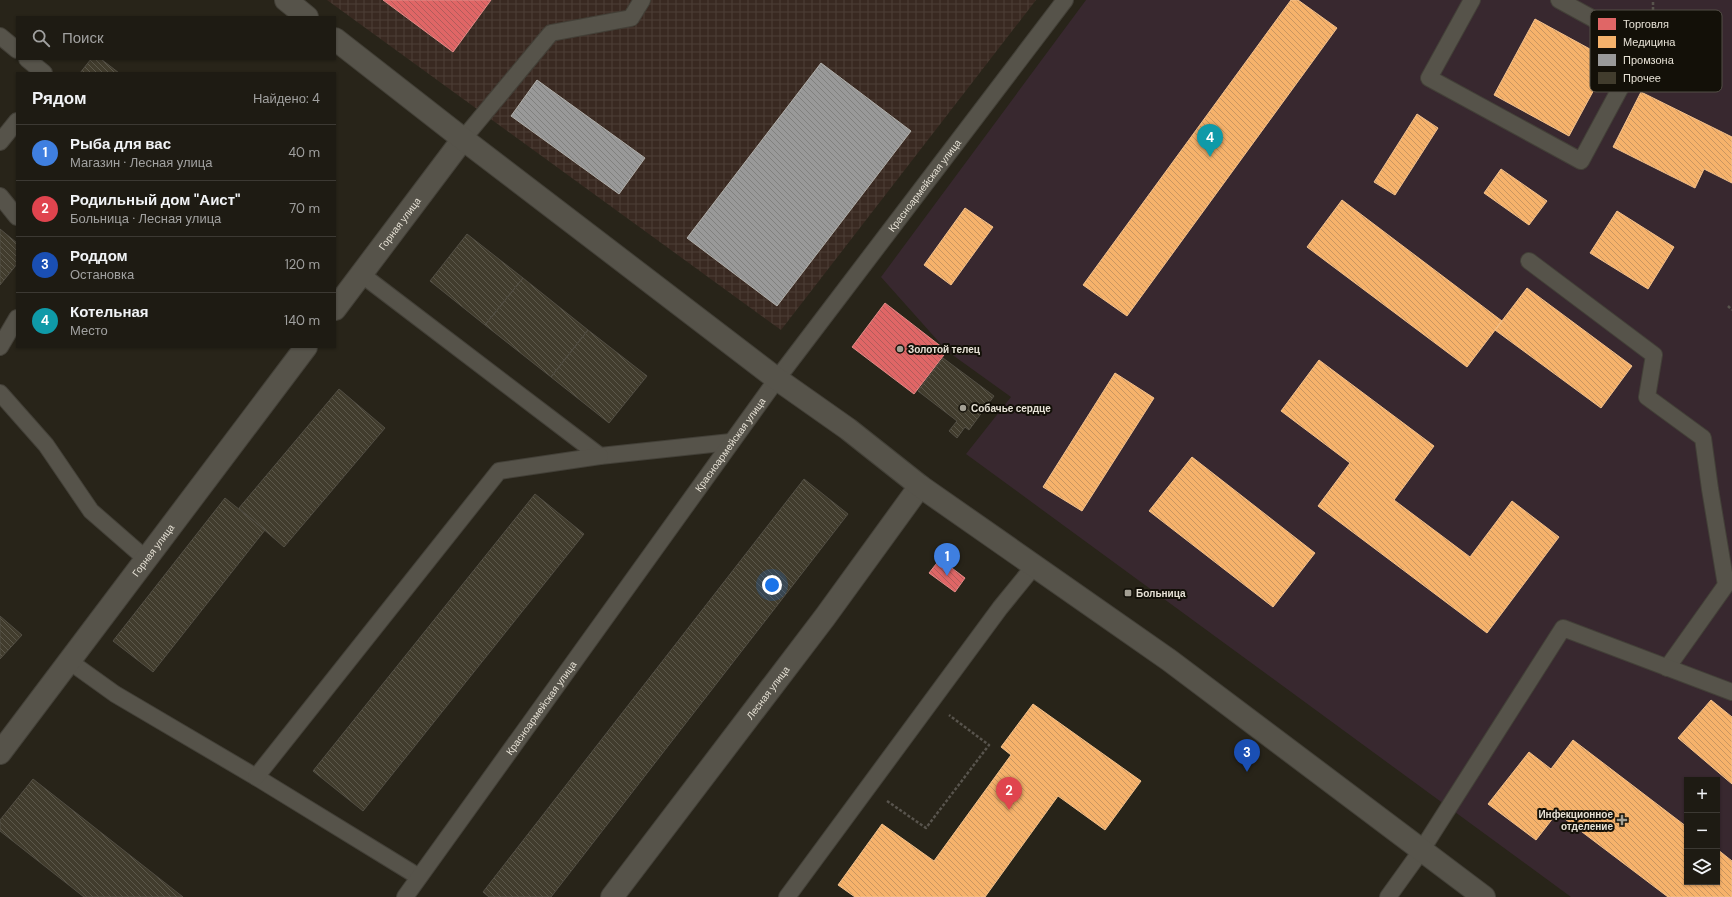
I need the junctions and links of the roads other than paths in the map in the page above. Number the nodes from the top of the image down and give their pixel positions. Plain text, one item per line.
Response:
1 (286, 0) edge
2 (642, 0) edge
3 (1065, 0) edge
4 (1472, 0) edge
5 (1559, 0) edge
6 (306, 16) edge
7 (1590, 17) edge
8 (0, 36) edge
9 (336, 40) edge
10 (16, 49) edge
11 (29, 60) edge
12 (43, 72) edge
13 (1618, 92) edge
14 (16, 122) edge
15 (463, 139) junction
16 (0, 142) edge
17 (0, 196) edge
18 (16, 216) edge
19 (1529, 260) dead end
20 (361, 274) junction
21 (336, 308) edge
22 (16, 320) edge
23 (0, 347) edge
24 (305, 348) edge
25 (777, 379) junction
26 (0, 393) edge
27 (731, 442) junction
28 (600, 456) junction
29 (920, 486) junction
30 (146, 559) junction
31 (1035, 565) junction
32 (69, 661) junction
33 (1667, 668) junction
34 (1732, 692) edge
35 (0, 752) edge
36 (256, 777) junction
37 (1421, 851) junction
38 (419, 877) junction
39 (405, 897) edge
40 (612, 897) edge
41 (787, 897) edge
42 (1388, 897) edge
43 (1484, 897) edge

1 - 6 street
2 - 15 lane
3 - 25 lane, Красноармейская улица
4 - 13 lane
5 - 7 lane
8 - 10 lane
9 - 15 street
11 - 12 lane
14 - 16 lane
15 - 20 street, Горная улица
15 - 25 street
17 - 18 lane
19 - 33 lane
20 - 21 street, Горная улица
20 - 28 lane
22 - 23 lane
24 - 30 street, Горная улица
25 - 27 lane, Красноармейская улица
25 - 29 street
26 - 30 lane
27 - 28 lane
27 - 38 lane, Красноармейская улица
28 - 36 lane
29 - 31 street
29 - 40 street, Лесная улица
30 - 32 street, Горная улица
31 - 37 street
31 - 41 lane
32 - 35 street, Горная улица
32 - 36 lane
33 - 34 lane
33 - 37 lane
36 - 38 lane
37 - 42 lane
37 - 43 street
38 - 39 lane, Красноармейская улица

